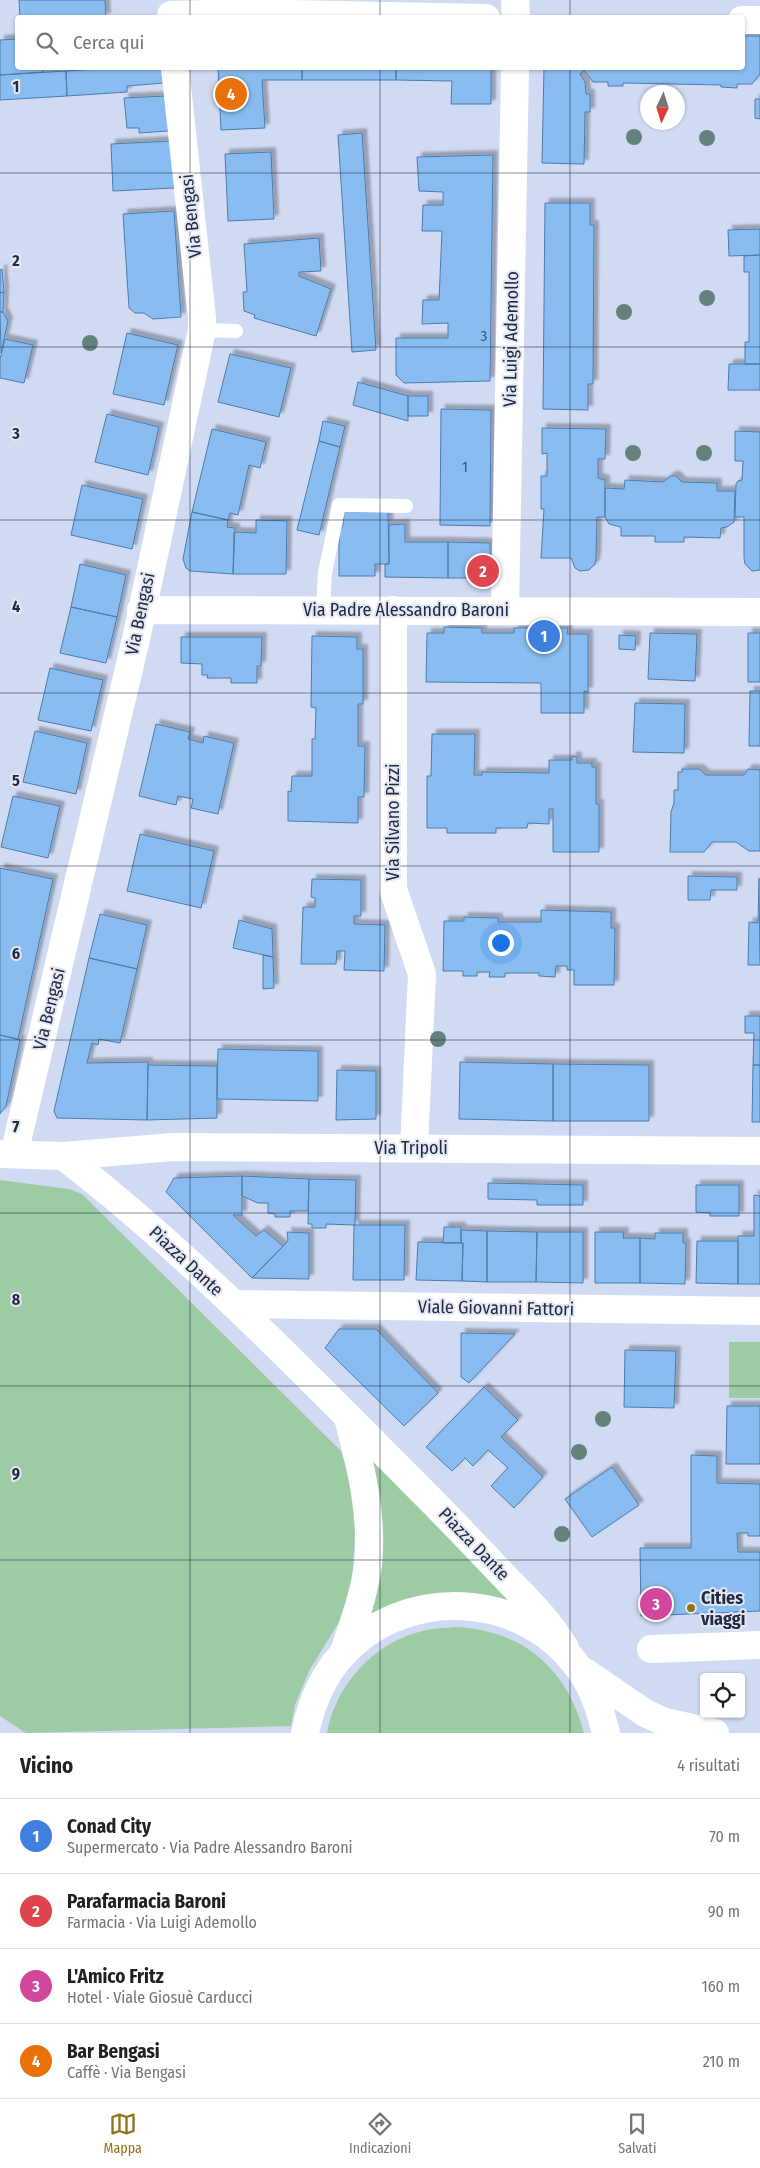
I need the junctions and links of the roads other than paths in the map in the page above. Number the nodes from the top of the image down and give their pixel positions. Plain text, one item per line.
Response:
1 (515, 0) edge
2 (171, 11) edge
3 (340, 15) edge
4 (516, 15) edge
5 (745, 20) edge
6 (760, 20) edge
7 (176, 70) edge
8 (515, 70) edge
9 (202, 330) junction
10 (236, 331) dead end
11 (406, 506) dead end
12 (141, 610) junction
13 (323, 610) junction
14 (393, 610) junction
15 (505, 611) junction
16 (760, 612) edge
17 (414, 1148) junction
18 (760, 1151) edge
19 (7, 1154) edge
20 (63, 1156) junction
21 (233, 1304) junction
22 (760, 1311) edge
23 (348, 1417) junction
24 (760, 1645) edge
25 (651, 1649) dead end
26 (343, 1654) junction
27 (575, 1662) junction
28 (305, 1733) edge
29 (606, 1733) edge
30 (715, 1733) edge

1 - 4 street
2 - 3 street
5 - 6 street
7 - 9 street, Via Bengasi
8 - 15 street, Via Luigi Ademollo
9 - 10 lane
9 - 12 street, Via Bengasi
11 - 13 lane
12 - 13 street, Via Padre Alessandro Baroni
12 - 19 street, Via Bengasi
13 - 14 street, Via Padre Alessandro Baroni
14 - 15 street, Via Padre Alessandro Baroni
14 - 17 street, Via Silvano Pizzi
15 - 16 street, Via Padre Alessandro Baroni
17 - 18 street, Via Tripoli
17 - 20 street, Via Tripoli
19 - 20 street
20 - 21 street, Piazza Dante
21 - 22 street, Viale Giovanni Fattori
21 - 23 street, Piazza Dante
23 - 26 street
23 - 27 street, Piazza Dante
24 - 25 street
26 - 27 street
26 - 28 street
27 - 29 street, Piazza Dante
27 - 30 street

